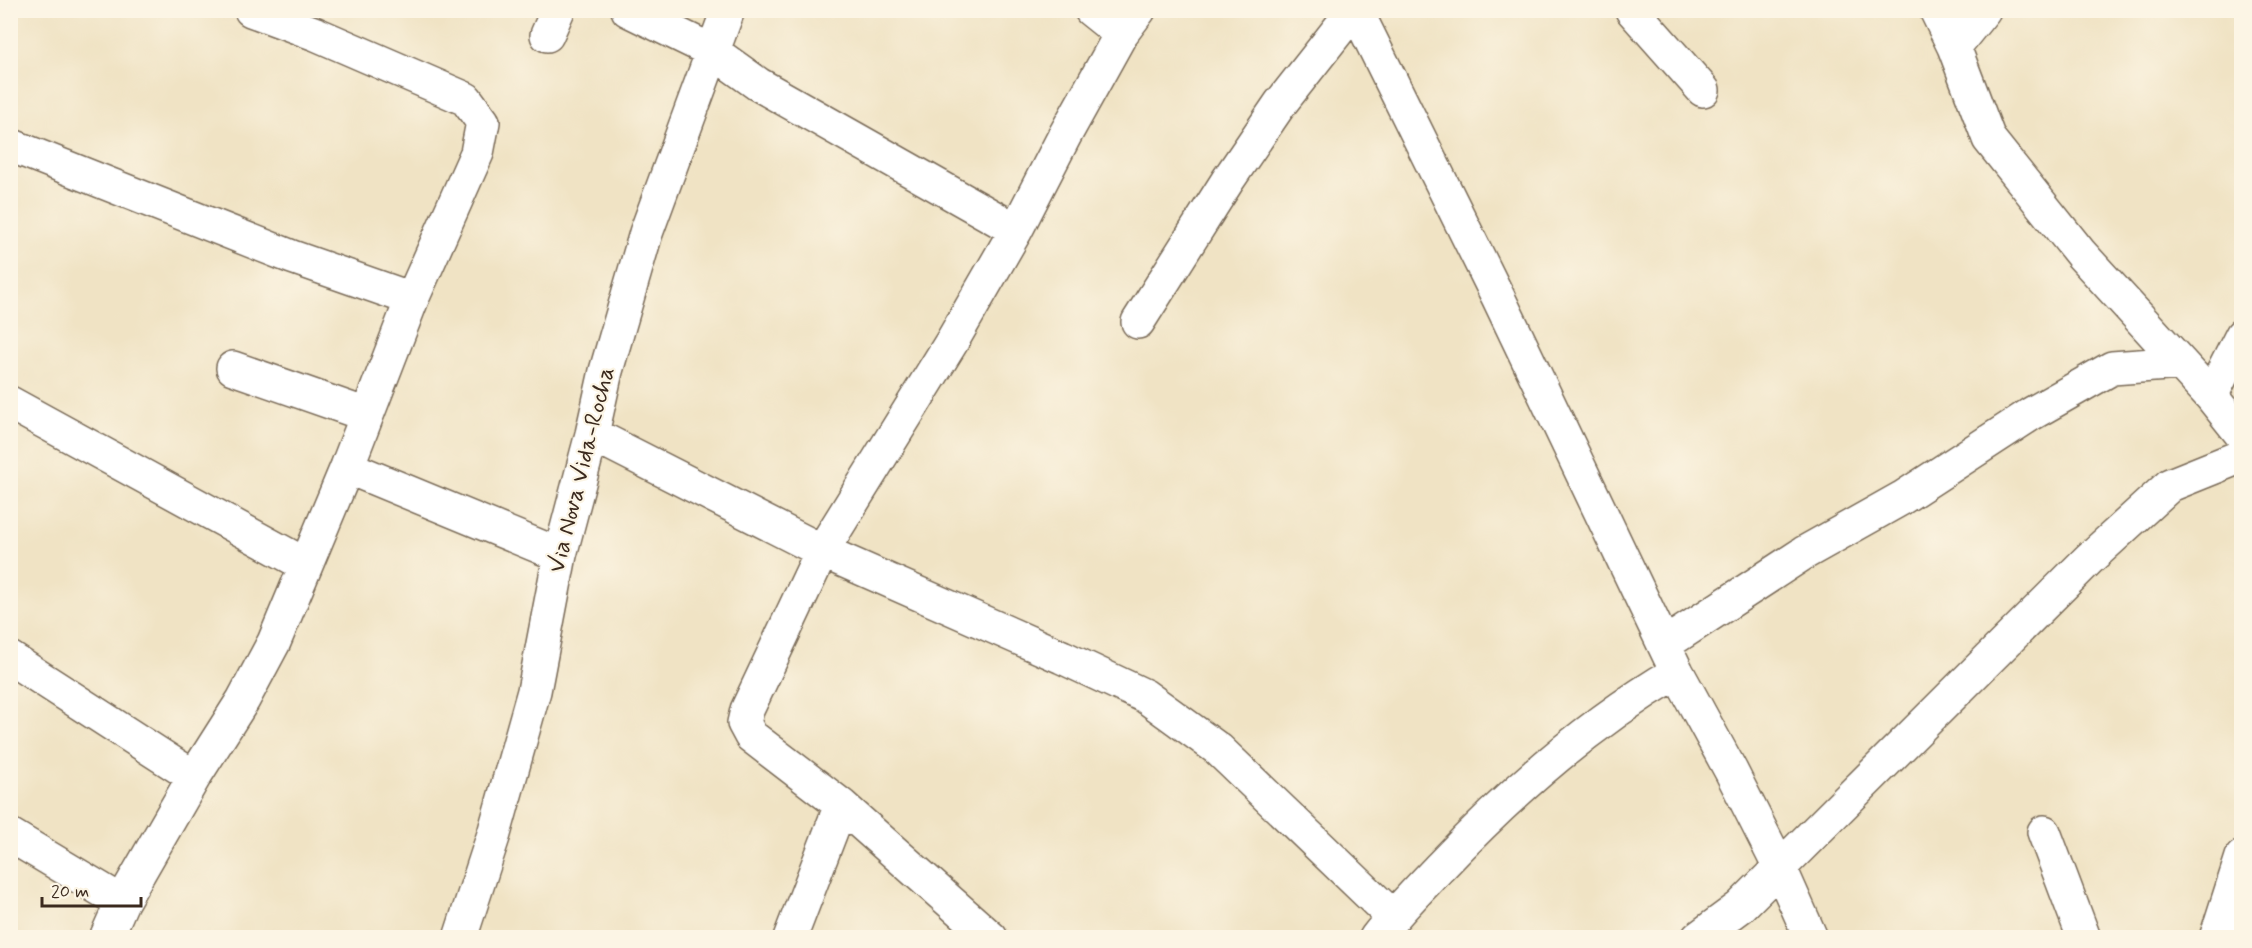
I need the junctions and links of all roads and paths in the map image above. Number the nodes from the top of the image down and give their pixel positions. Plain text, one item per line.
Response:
1 (251, 10) edge
2 (628, 10) edge
3 (728, 10) edge
4 (1091, 10) edge
5 (1355, 10) edge
6 (1632, 10) edge
7 (1936, 10) edge
8 (1984, 10) edge
9 (1130, 22) edge
10 (1954, 46) junction
11 (712, 51) junction
12 (1703, 90) dead end
13 (10, 145) edge
14 (1016, 230) junction
15 (412, 299) junction
16 (1138, 322) dead end
17 (2241, 335) edge
18 (2181, 363) junction
19 (233, 368) dead end
20 (2211, 396) junction
21 (10, 403) edge
22 (367, 416) junction
23 (592, 434) junction
24 (2241, 435) edge
25 (2241, 456) edge
26 (347, 467) junction
27 (822, 551) junction
28 (560, 555) junction
29 (306, 565) junction
30 (10, 657) edge
31 (1671, 658) junction
32 (194, 777) junction
33 (841, 805) junction
34 (2044, 832) dead end
35 (10, 835) edge
36 (2241, 857) edge
37 (1780, 868) junction
38 (122, 902) junction
39 (1384, 927) edge
40 (106, 938) edge
41 (460, 938) edge
42 (790, 938) edge
43 (991, 938) edge
44 (1698, 938) edge
45 (1811, 938) edge
46 (2084, 938) edge
47 (2216, 938) edge

1 - 15 street
2 - 11 street
3 - 11 street, Via Nova Vida-Rocha
4 - 9 street
5 - 16 street
5 - 31 street
6 - 12 street
7 - 10 street
8 - 10 street
9 - 14 street
10 - 18 street
11 - 14 street
11 - 23 street, Via Nova Vida-Rocha
13 - 15 street
14 - 27 street
15 - 22 street
17 - 20 street
18 - 20 street
18 - 31 street
19 - 22 street
20 - 24 street
21 - 29 street
22 - 26 street
23 - 27 street
23 - 28 street, Via Nova Vida-Rocha
25 - 37 street
26 - 28 street
26 - 29 street
27 - 33 street
27 - 39 street
28 - 41 street, Via Nova Vida-Rocha
29 - 32 street
30 - 32 street
31 - 37 street
31 - 39 street
32 - 38 street
33 - 42 street
33 - 43 street
34 - 46 street
35 - 38 street
36 - 47 street
37 - 44 street
37 - 45 street
38 - 40 street

